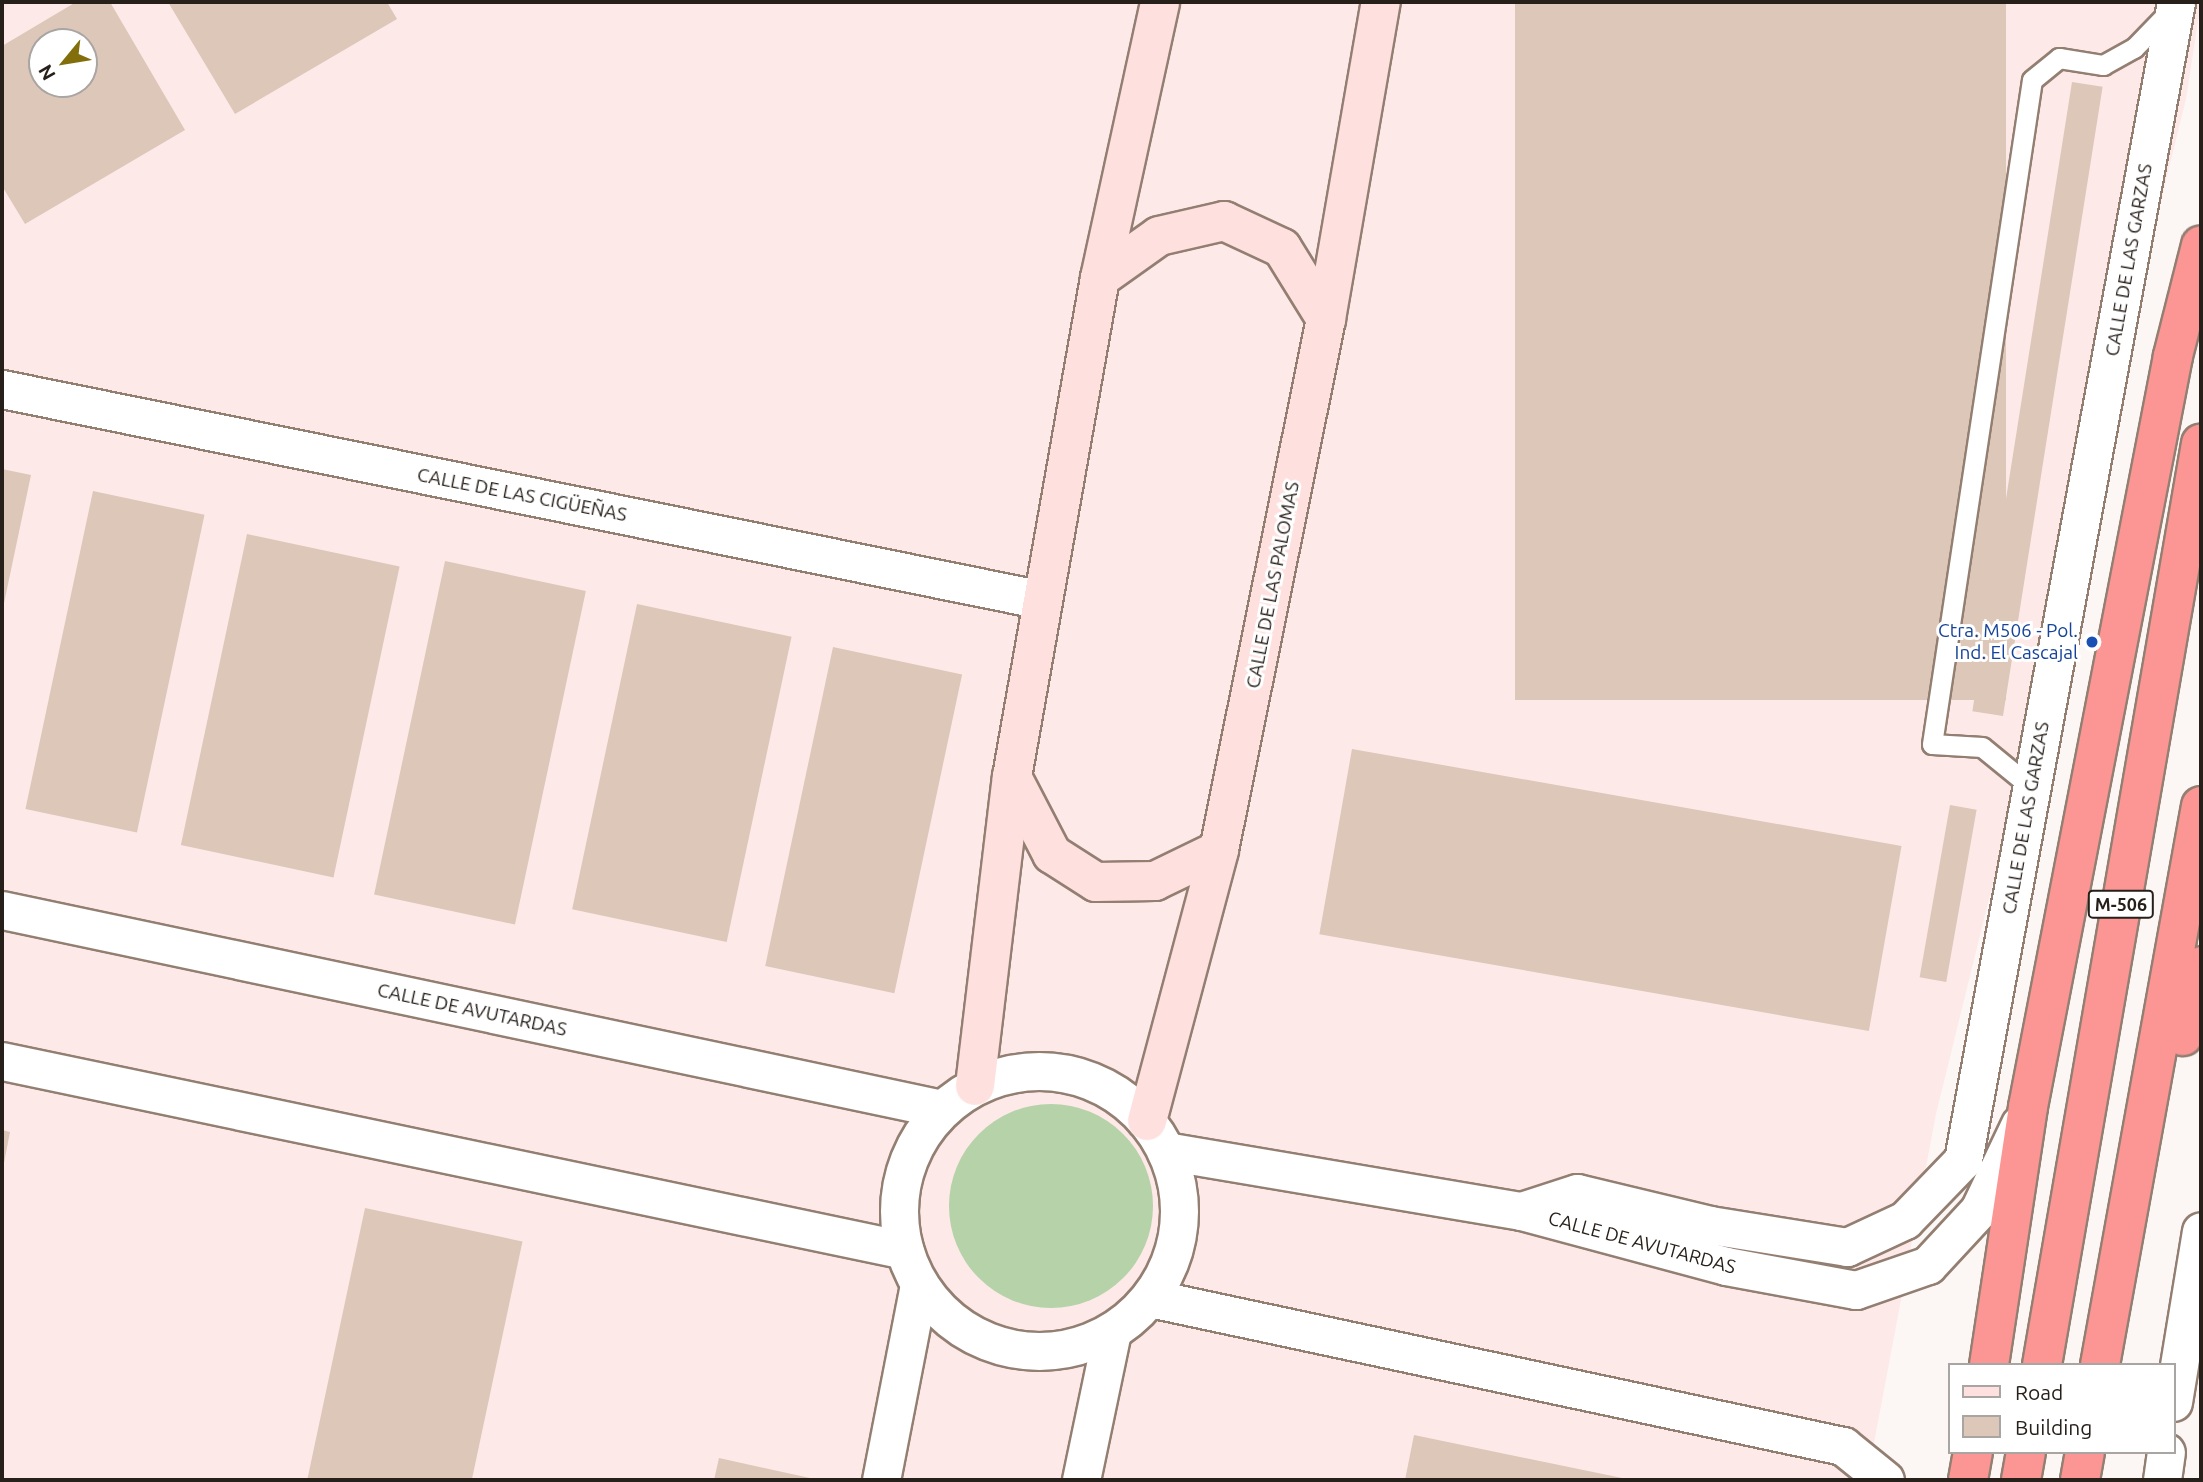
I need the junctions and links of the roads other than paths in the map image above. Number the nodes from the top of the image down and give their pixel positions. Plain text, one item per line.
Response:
1 (1160, 2) edge
2 (1381, 2) edge
3 (2176, 4) edge
4 (2201, 245) edge
5 (1100, 278) junction
6 (1326, 319) junction
7 (2, 389) edge
8 (2201, 444) edge
9 (1043, 600) junction
10 (1012, 777) junction
11 (2031, 787) junction
12 (2201, 806) edge
13 (1219, 850) junction
14 (2, 910) edge
15 (2201, 967) edge
16 (2, 1061) edge
17 (975, 1086) junction
18 (2028, 1107) junction
19 (942, 1109) junction
20 (1156, 1136) junction
21 (1521, 1211) junction
22 (2201, 1231) edge
23 (904, 1250) junction
24 (919, 1284) junction
25 (1150, 1298) junction
26 (2110, 1309) junction
27 (1112, 1332) junction
28 (2193, 1340) edge
29 (1989, 1363) edge
30 (2042, 1363) edge
31 (2101, 1363) edge
32 (2175, 1396) edge
33 (1973, 1454) edge
34 (2026, 1454) edge
35 (2085, 1454) edge
36 (2166, 1454) edge
37 (881, 1480) edge
38 (1081, 1480) edge
39 (1885, 1480) edge
40 (1968, 1480) edge
41 (2021, 1480) edge
42 (2080, 1480) edge
43 (2162, 1480) edge

1 - 5 street
2 - 6 street, CALLE DE LAS PALOMAS
3 - 11 street, CALLE DE LAS GARZAS
3 - 11 lane
4 - 18 highway
5 - 6 street
5 - 9 street
6 - 13 street, CALLE DE LAS PALOMAS
7 - 9 street, CALLE DE LAS CIGÜEÑAS
8 - 30 highway, M-506
9 - 10 street
10 - 13 street
10 - 17 street
11 - 21 street, CALLE DE LAS GARZAS
12 - 26 highway, M-506
13 - 20 street, CALLE DE LAS PALOMAS
14 - 19 street, CALLE DE AVUTARDAS
15 - 26 highway
16 - 23 street
17 - 19 street
17 - 20 street
18 - 21 street, CALLE DE AVUTARDAS
18 - 29 highway
19 - 23 street
20 - 21 street, CALLE DE AVUTARDAS
20 - 25 street
22 - 28 street
23 - 24 street
24 - 27 street
24 - 37 street
25 - 27 street
25 - 39 street
26 - 31 highway, M-506
27 - 38 street
28 - 32 street
33 - 40 highway
34 - 41 highway
35 - 42 highway
36 - 43 street

